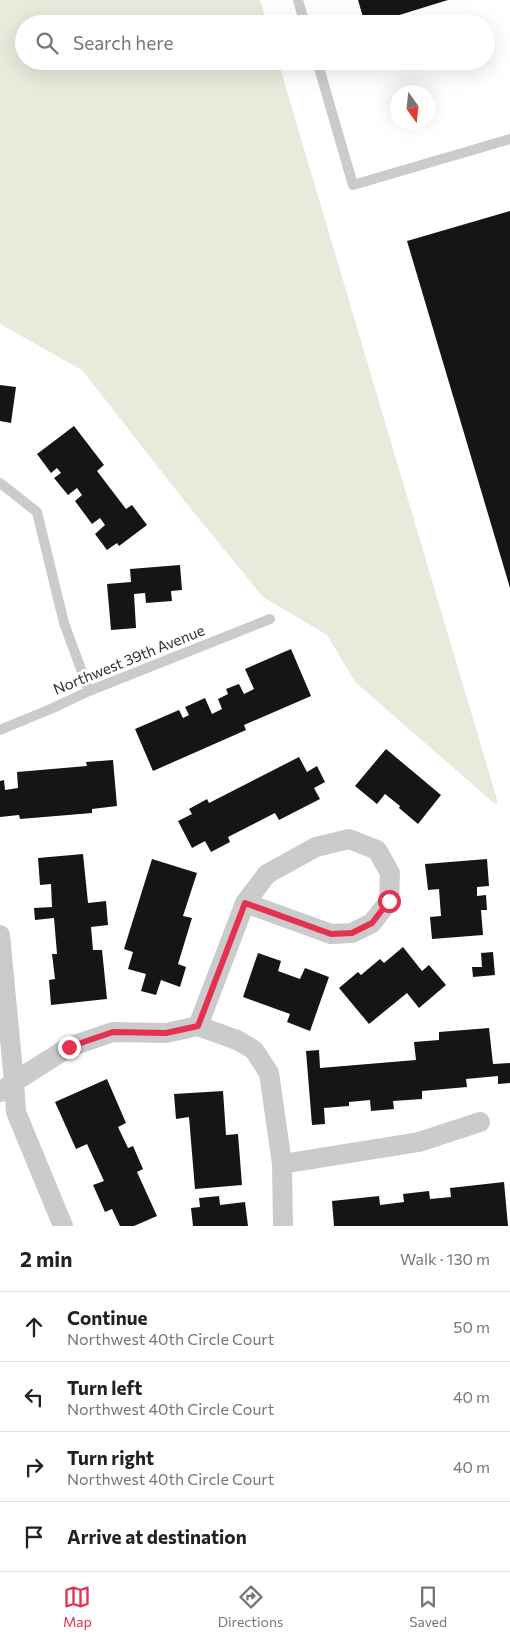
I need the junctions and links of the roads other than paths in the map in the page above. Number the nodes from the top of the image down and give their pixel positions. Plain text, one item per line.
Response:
1 (298, 0) edge
2 (303, 15) edge
3 (320, 70) edge
4 (510, 139) edge
5 (0, 483) edge
6 (270, 619) dead end
7 (89, 690) junction
8 (0, 730) edge
9 (245, 903) junction
10 (0, 939) edge
11 (198, 1026) junction
12 (7, 1087) edge
13 (480, 1122) dead end
14 (282, 1164) junction
15 (63, 1226) edge
16 (283, 1226) edge

1 - 2 lane
3 - 4 lane
5 - 7 lane
6 - 7 lane, Northwest 39th Avenue
7 - 8 lane, Northwest 39th Avenue
9 - 9 street
9 - 11 street
10 - 12 street
11 - 12 street
11 - 14 street
12 - 15 street
13 - 14 street
14 - 16 street

